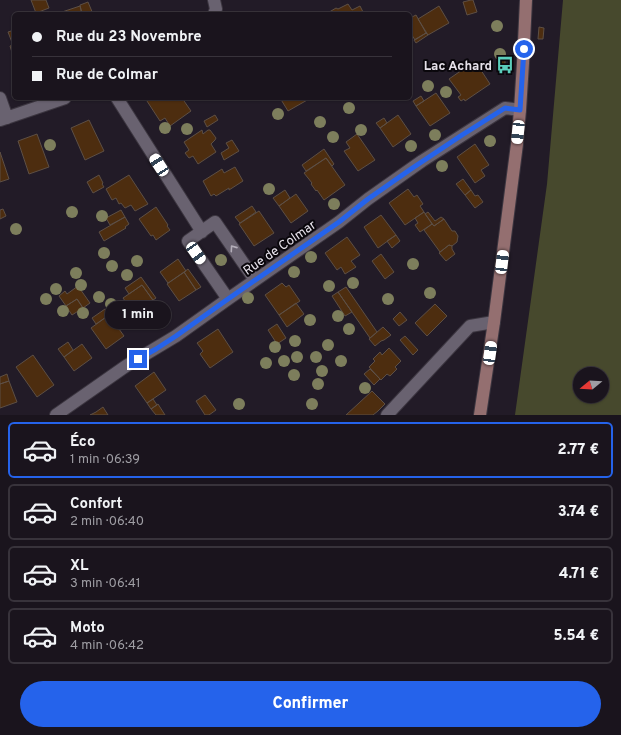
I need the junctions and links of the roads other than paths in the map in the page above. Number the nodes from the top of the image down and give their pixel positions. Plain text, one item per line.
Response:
1 (214, 0) edge
2 (525, 3) edge
3 (215, 12) edge
4 (0, 98) edge
5 (59, 100) edge
6 (118, 100) edge
7 (520, 110) junction
8 (3, 119) edge
9 (202, 232) junction
10 (255, 280) junction
11 (228, 299) junction
12 (494, 322) junction
13 (56, 415) edge
14 (387, 415) edge
15 (480, 415) edge

1 - 3 street
2 - 7 main road
4 - 8 street
5 - 8 street
6 - 9 street
7 - 10 street, Rue de Colmar
7 - 12 main road
10 -> 9 street
9 - 11 street
10 - 11 street, Rue de Colmar
11 - 13 street, Rue de Colmar
12 - 14 street
12 - 15 main road

